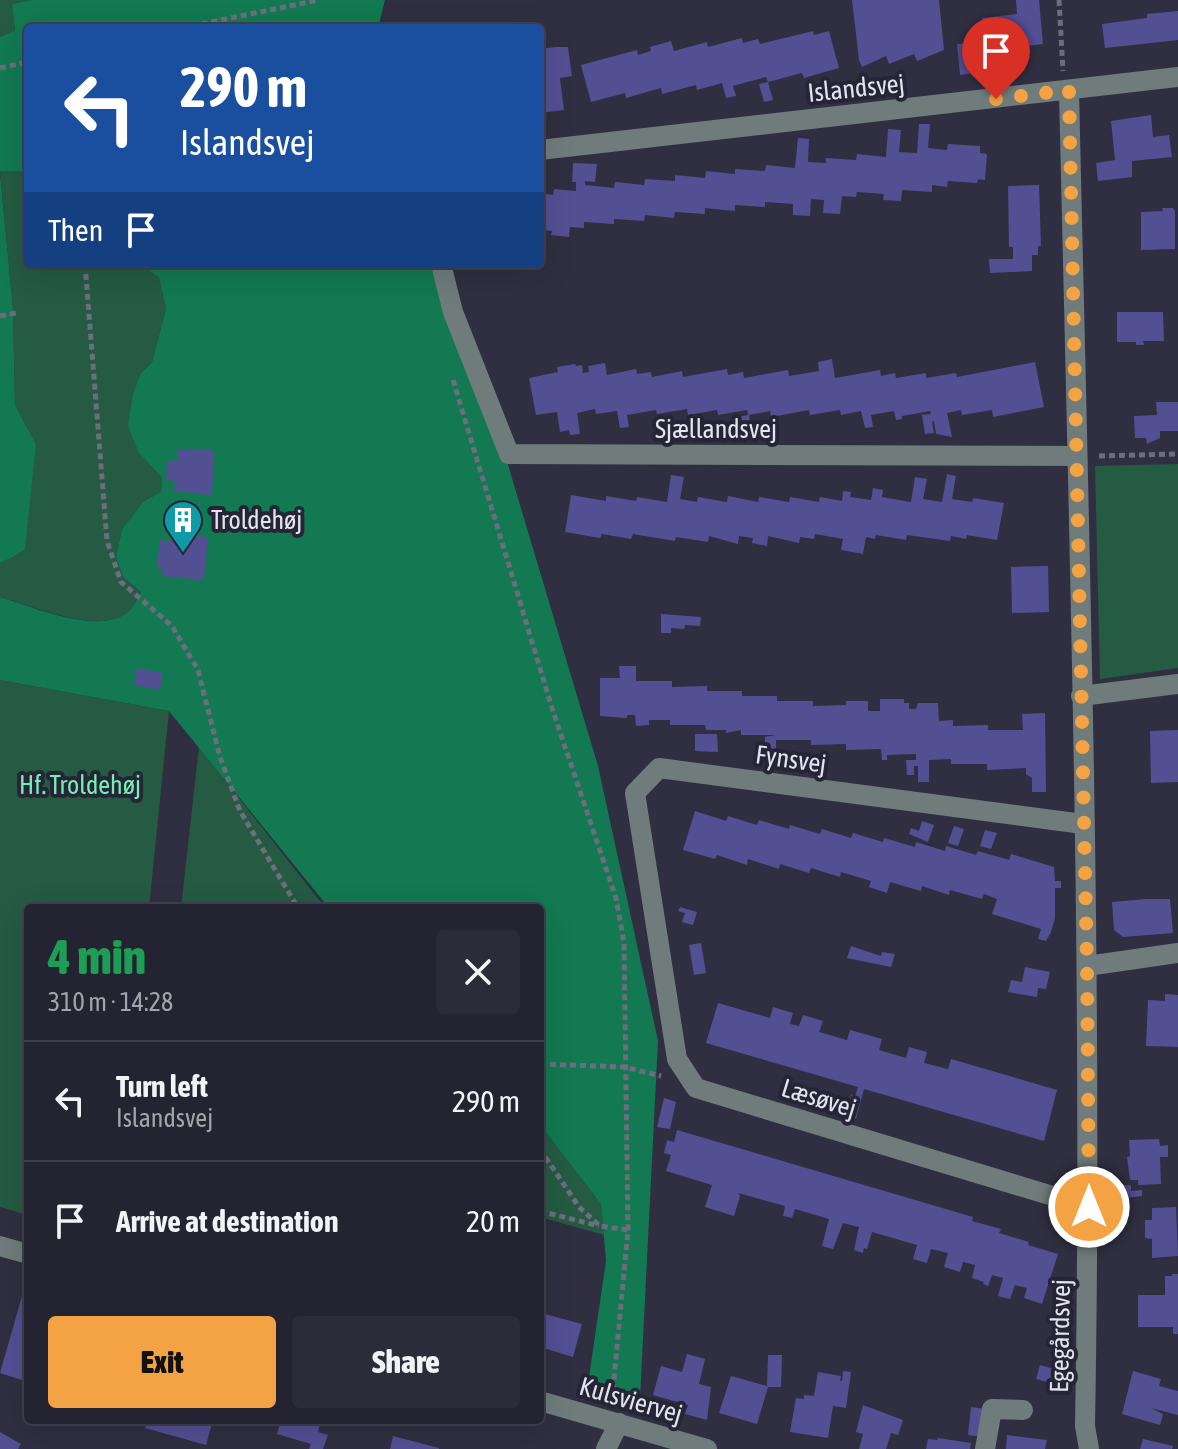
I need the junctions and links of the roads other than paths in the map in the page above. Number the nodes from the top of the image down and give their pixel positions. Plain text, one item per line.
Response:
1 (1178, 77) edge
2 (1069, 90) junction
3 (544, 150) edge
4 (442, 268) edge
5 (1076, 456) junction
6 (1178, 684) edge
7 (1081, 696) junction
8 (1083, 824) junction
9 (1178, 953) edge
10 (1087, 966) junction
11 (696, 1088) joint
12 (1089, 1207) junction
13 (0, 1246) edge
14 (24, 1253) edge
15 (544, 1402) edge
16 (1023, 1410) dead end
17 (614, 1422) junction
18 (606, 1449) edge
19 (707, 1449) edge
20 (985, 1449) edge
21 (1089, 1449) edge

1 - 2 street, Islandsvej
2 - 3 street, Islandsvej
2 - 5 street, Egegårdsvej
4 - 5 street, Sjællandsvej
5 - 7 street, Egegårdsvej
6 - 7 street
7 - 8 street, Egegårdsvej
8 - 10 street, Egegårdsvej
8 - 11 street, Fynsvej
9 - 10 street
10 - 12 street, Egegårdsvej
11 - 12 street, Læsøvej
12 - 21 street, Egegårdsvej
13 - 14 street
15 - 17 street, Kulsviervej
16 - 20 street
17 - 18 street
17 - 19 street, Kulsviervej

